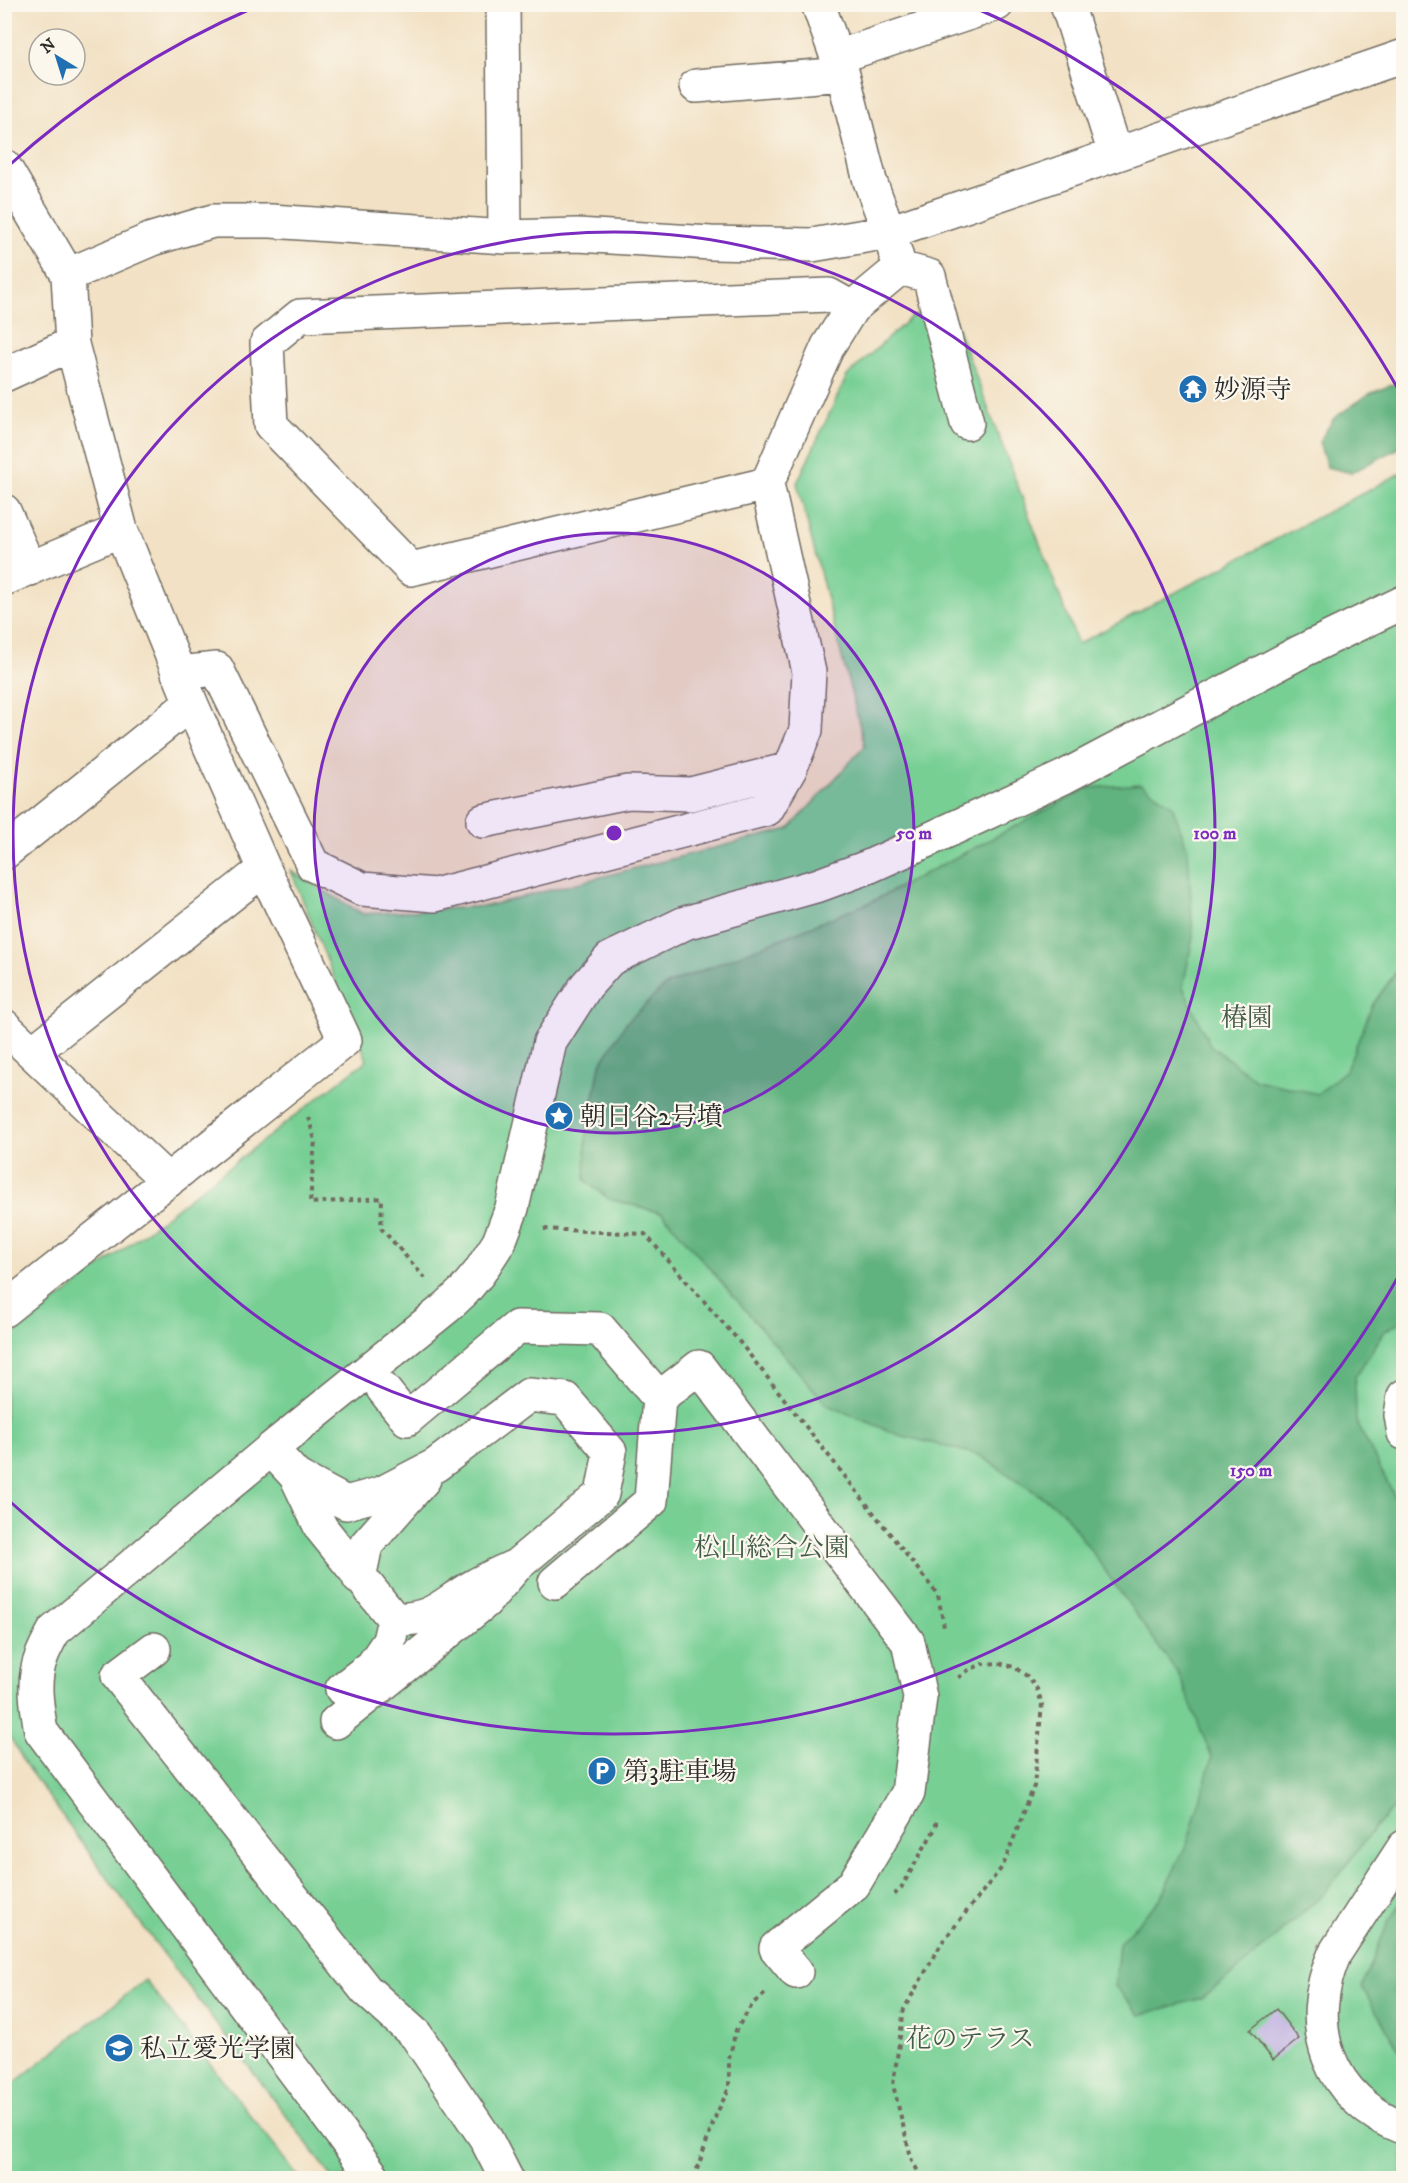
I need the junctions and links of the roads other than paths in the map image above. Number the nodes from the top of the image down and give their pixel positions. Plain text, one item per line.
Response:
1 (503, 4) edge
2 (818, 4) edge
3 (997, 4) edge
4 (1067, 4) edge
5 (1404, 56) edge
6 (840, 65) junction
7 (696, 86) dead end
8 (1115, 154) junction
9 (4, 166) edge
10 (890, 232) junction
11 (506, 237) junction
12 (900, 268) junction
13 (68, 275) junction
14 (852, 308) junction
15 (72, 344) junction
16 (4, 375) edge
17 (967, 423) dead end
18 (767, 484) junction
19 (4, 511) edge
20 (121, 530) junction
21 (17, 574) edge
22 (1404, 602) edge
23 (185, 688) junction
24 (790, 769) junction
25 (483, 821) dead end
26 (4, 853) edge
27 (264, 869) junction
28 (4, 1026) edge
29 (33, 1052) junction
30 (168, 1180) junction
31 (4, 1310) edge
32 (383, 1389) dead end
33 (1404, 1396) edge
34 (659, 1398) junction
35 (1404, 1433) edge
36 (271, 1449) junction
37 (436, 1465) junction
38 (296, 1476) junction
39 (517, 1565) junction
40 (359, 1578) junction
41 (555, 1582) dead end
42 (394, 1618) junction
43 (154, 1648) dead end
44 (1404, 1847) edge
45 (795, 1972) road end
46 (1404, 2128) edge
47 (374, 2178) edge
48 (506, 2178) edge

1 - 11 street
2 - 6 street
3 - 6 street
4 - 8 street
5 - 8 street
6 - 7 street
6 - 10 street
8 - 10 street
9 - 13 street
10 - 11 street
10 - 12 street
11 - 13 street
12 - 14 street
12 - 17 street
13 - 15 street
14 - 18 street
14 - 18 street
15 - 16 street
15 - 20 street
18 - 24 street
19 - 21 street
20 - 21 street
20 - 23 street
22 - 36 street
23 - 24 street
23 - 26 street
23 - 27 street
24 - 25 street
27 - 29 street
27 - 30 street
28 - 29 street
29 - 30 street
30 - 31 street
32 - 34 street
33 - 35 street
34 - 41 street
34 - 45 street
36 - 38 street
36 - 47 street
37 - 38 street
37 - 39 street
37 - 40 street
38 - 40 street
39 - 42 street
39 - 42 street
40 - 42 street
43 - 48 street
44 - 46 street

